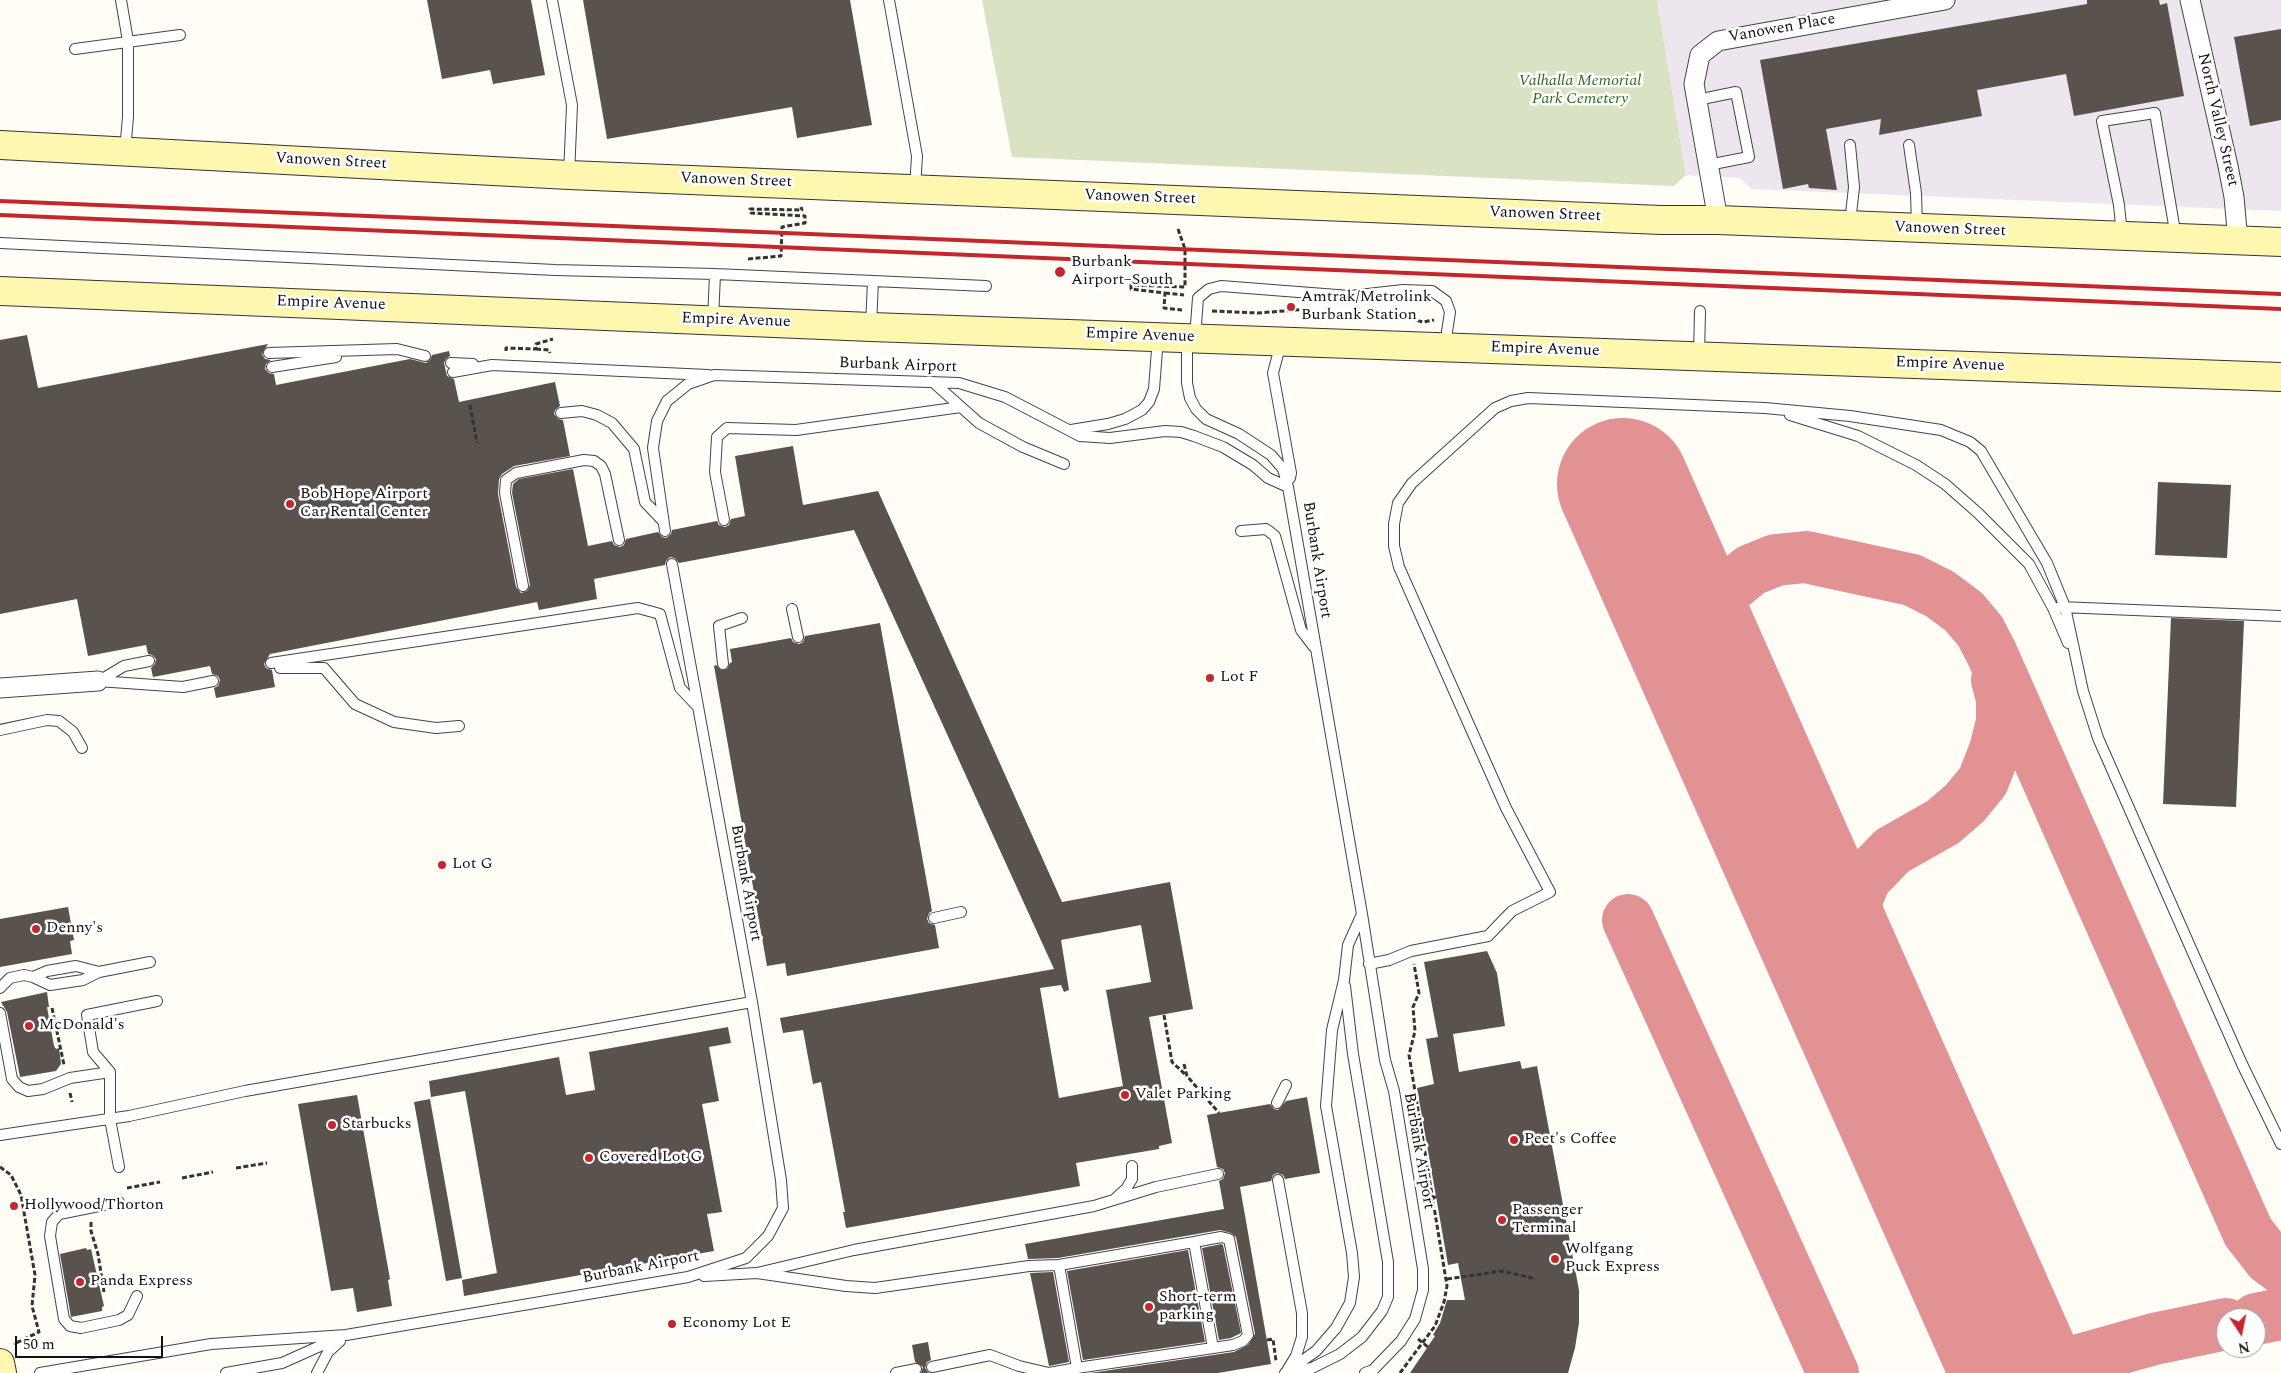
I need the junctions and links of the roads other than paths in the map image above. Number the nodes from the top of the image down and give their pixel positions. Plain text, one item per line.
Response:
1 (121, 0) edge
2 (552, 0) edge
3 (889, 0) edge
4 (1945, 0) edge
5 (2190, 0) edge
6 (180, 34) dead end
7 (128, 41) junction
8 (75, 49) dead end
9 (1697, 100) junction
10 (0, 145) edge
11 (1850, 145) dead end
12 (1909, 145) dead end
13 (125, 151) junction
14 (1708, 165) junction
15 (569, 175) junction
16 (915, 189) junction
17 (1718, 220) junction
18 (1849, 226) junction
19 (1917, 229) junction
20 (2122, 237) junction
21 (2176, 238) junction
22 (2238, 241) junction
23 (2281, 242) edge
24 (0, 243) edge
25 (715, 274) junction
26 (873, 281) junction
27 (986, 286) dead end
28 (0, 291) edge
29 (1700, 311) dead end
30 (713, 320) junction
31 (870, 327) junction
32 (1158, 336) junction
33 (1191, 338) junction
34 (1282, 341) junction
35 (1445, 346) junction
36 (372, 351) junction
37 (269, 353) dead end
38 (425, 356) dead end
39 (1699, 356) junction
40 (272, 367) dead end
41 (452, 367) dead end
42 (714, 375) junction
43 (2281, 377) edge
44 (933, 382) junction
45 (961, 407) junction
46 (1765, 408) junction
47 (561, 413) dead end
48 (1071, 430) junction
49 (1064, 464) dead end
50 (1288, 487) junction
51 (724, 520) dead end
52 (1241, 531) dead end
53 (619, 540) dead end
54 (672, 564) dead end
55 (523, 586) dead end
56 (2065, 607) junction
57 (2053, 608) junction
58 (792, 609) dead end
59 (2281, 616) edge
60 (742, 618) dead end
61 (798, 637) dead end
62 (1315, 648) junction
63 (149, 661) dead end
64 (2076, 662) junction
65 (723, 664) dead end
66 (212, 678) dead end
67 (98, 681) junction
68 (0, 688) edge
69 (698, 707) junction
70 (460, 726) dead end
71 (0, 730) edge
72 (82, 748) dead end
73 (961, 912) dead end
74 (1362, 914) junction
75 (934, 918) dead end
76 (150, 962) dead end
77 (1369, 964) junction
78 (99, 972) junction
79 (33, 977) junction
80 (1344, 980) junction
81 (0, 988) edge
82 (157, 1001) dead end
83 (752, 1002) junction
84 (0, 1013) edge
85 (110, 1072) junction
86 (1286, 1085) dead end
87 (1277, 1102) dead end
88 (110, 1119) junction
89 (0, 1135) edge
90 (2281, 1144) edge
91 (1132, 1166) dead end
92 (119, 1167) dead end
93 (1218, 1174) dead end
94 (1278, 1180) dead end
95 (1113, 1200) junction
96 (119, 1202) dead end
97 (1194, 1242) junction
98 (1059, 1265) junction
99 (758, 1273) junction
100 (688, 1278) junction
101 (137, 1296) dead end
102 (346, 1335) junction
103 (1212, 1348) junction
104 (932, 1367) dead end
105 (1078, 1368) junction
106 (916, 1369) dead end
107 (40, 1373) edge
108 (226, 1373) edge
109 (317, 1373) edge
110 (896, 1373) edge
111 (1286, 1373) edge
112 (1365, 1373) edge

1 - 7 lane
2 - 15 lane
3 - 16 lane
4 - 9 street, Vanowen Place
5 - 22 street, North Valley Street
6 - 7 lane
7 - 8 lane
7 - 13 lane
9 - 14 street, Vanowen Place
9 - 14 lane
10 - 13 main road, Vanowen Street
11 - 18 lane
12 - 19 lane
13 - 15 main road, Vanowen Street
14 - 17 street, Vanowen Place
15 - 16 main road, Vanowen Street
16 - 17 main road, Vanowen Street
17 - 18 main road, Vanowen Street
18 - 19 main road, Vanowen Street
19 - 20 main road, Vanowen Street
20 - 21 main road, Vanowen Street
20 - 21 lane
21 - 22 main road, Vanowen Street
22 - 23 main road, Vanowen Street
24 - 25 lane
25 - 26 lane
25 - 30 lane
26 - 27 lane
26 - 31 lane
28 - 30 main road, Empire Avenue
29 - 39 lane
30 - 31 main road, Empire Avenue
31 - 32 main road, Empire Avenue
32 - 33 main road, Empire Avenue
32 - 48 lane
33 - 34 main road, Empire Avenue
33 - 35 lane
33 - 50 lane
34 - 35 main road, Empire Avenue
34 - 50 lane
35 - 39 main road, Empire Avenue
36 - 37 lane
36 - 38 lane
36 - 40 lane
39 - 43 main road, Empire Avenue
41 - 42 lane
42 - 44 lane, Burbank Airport
42 - 47 lane, Burbank Airport
44 - 45 lane
44 - 48 lane, Burbank Airport
45 - 49 lane
45 - 51 lane
46 - 56 lane
46 - 57 lane
46 - 77 lane
48 - 50 lane, Burbank Airport
50 - 62 lane, Burbank Airport
52 - 62 lane
53 - 55 lane
54 - 69 lane, Burbank Airport
56 - 57 lane
56 - 59 lane
56 - 64 lane
57 - 64 lane
58 - 61 lane
60 - 65 lane
62 - 74 lane, Burbank Airport
63 - 67 lane
64 - 90 lane
66 - 67 lane
67 - 68 street
69 - 70 lane
69 - 83 lane, Burbank Airport
71 - 72 lane
73 - 75 lane
74 - 77 lane, Burbank Airport
74 - 80 lane
76 - 78 lane
77 - 112 lane, Burbank Airport
78 - 79 lane
78 - 79 lane
79 - 81 lane
80 - 111 lane
80 - 111 lane
82 - 85 lane
83 - 88 lane
83 - 100 lane, Burbank Airport
84 - 85 lane
85 - 88 lane
86 - 87 lane
88 - 89 lane
88 - 92 lane
91 - 95 lane
93 - 95 lane
94 - 111 lane
95 - 99 lane
96 - 101 lane
97 - 98 lane
97 - 103 lane
97 - 103 lane
98 - 99 lane
98 - 105 lane
99 - 100 lane
100 - 102 lane, Burbank Airport
102 - 107 lane, Burbank Airport
102 - 108 lane
102 - 109 lane
103 - 105 lane
104 - 105 lane
106 - 110 lane

